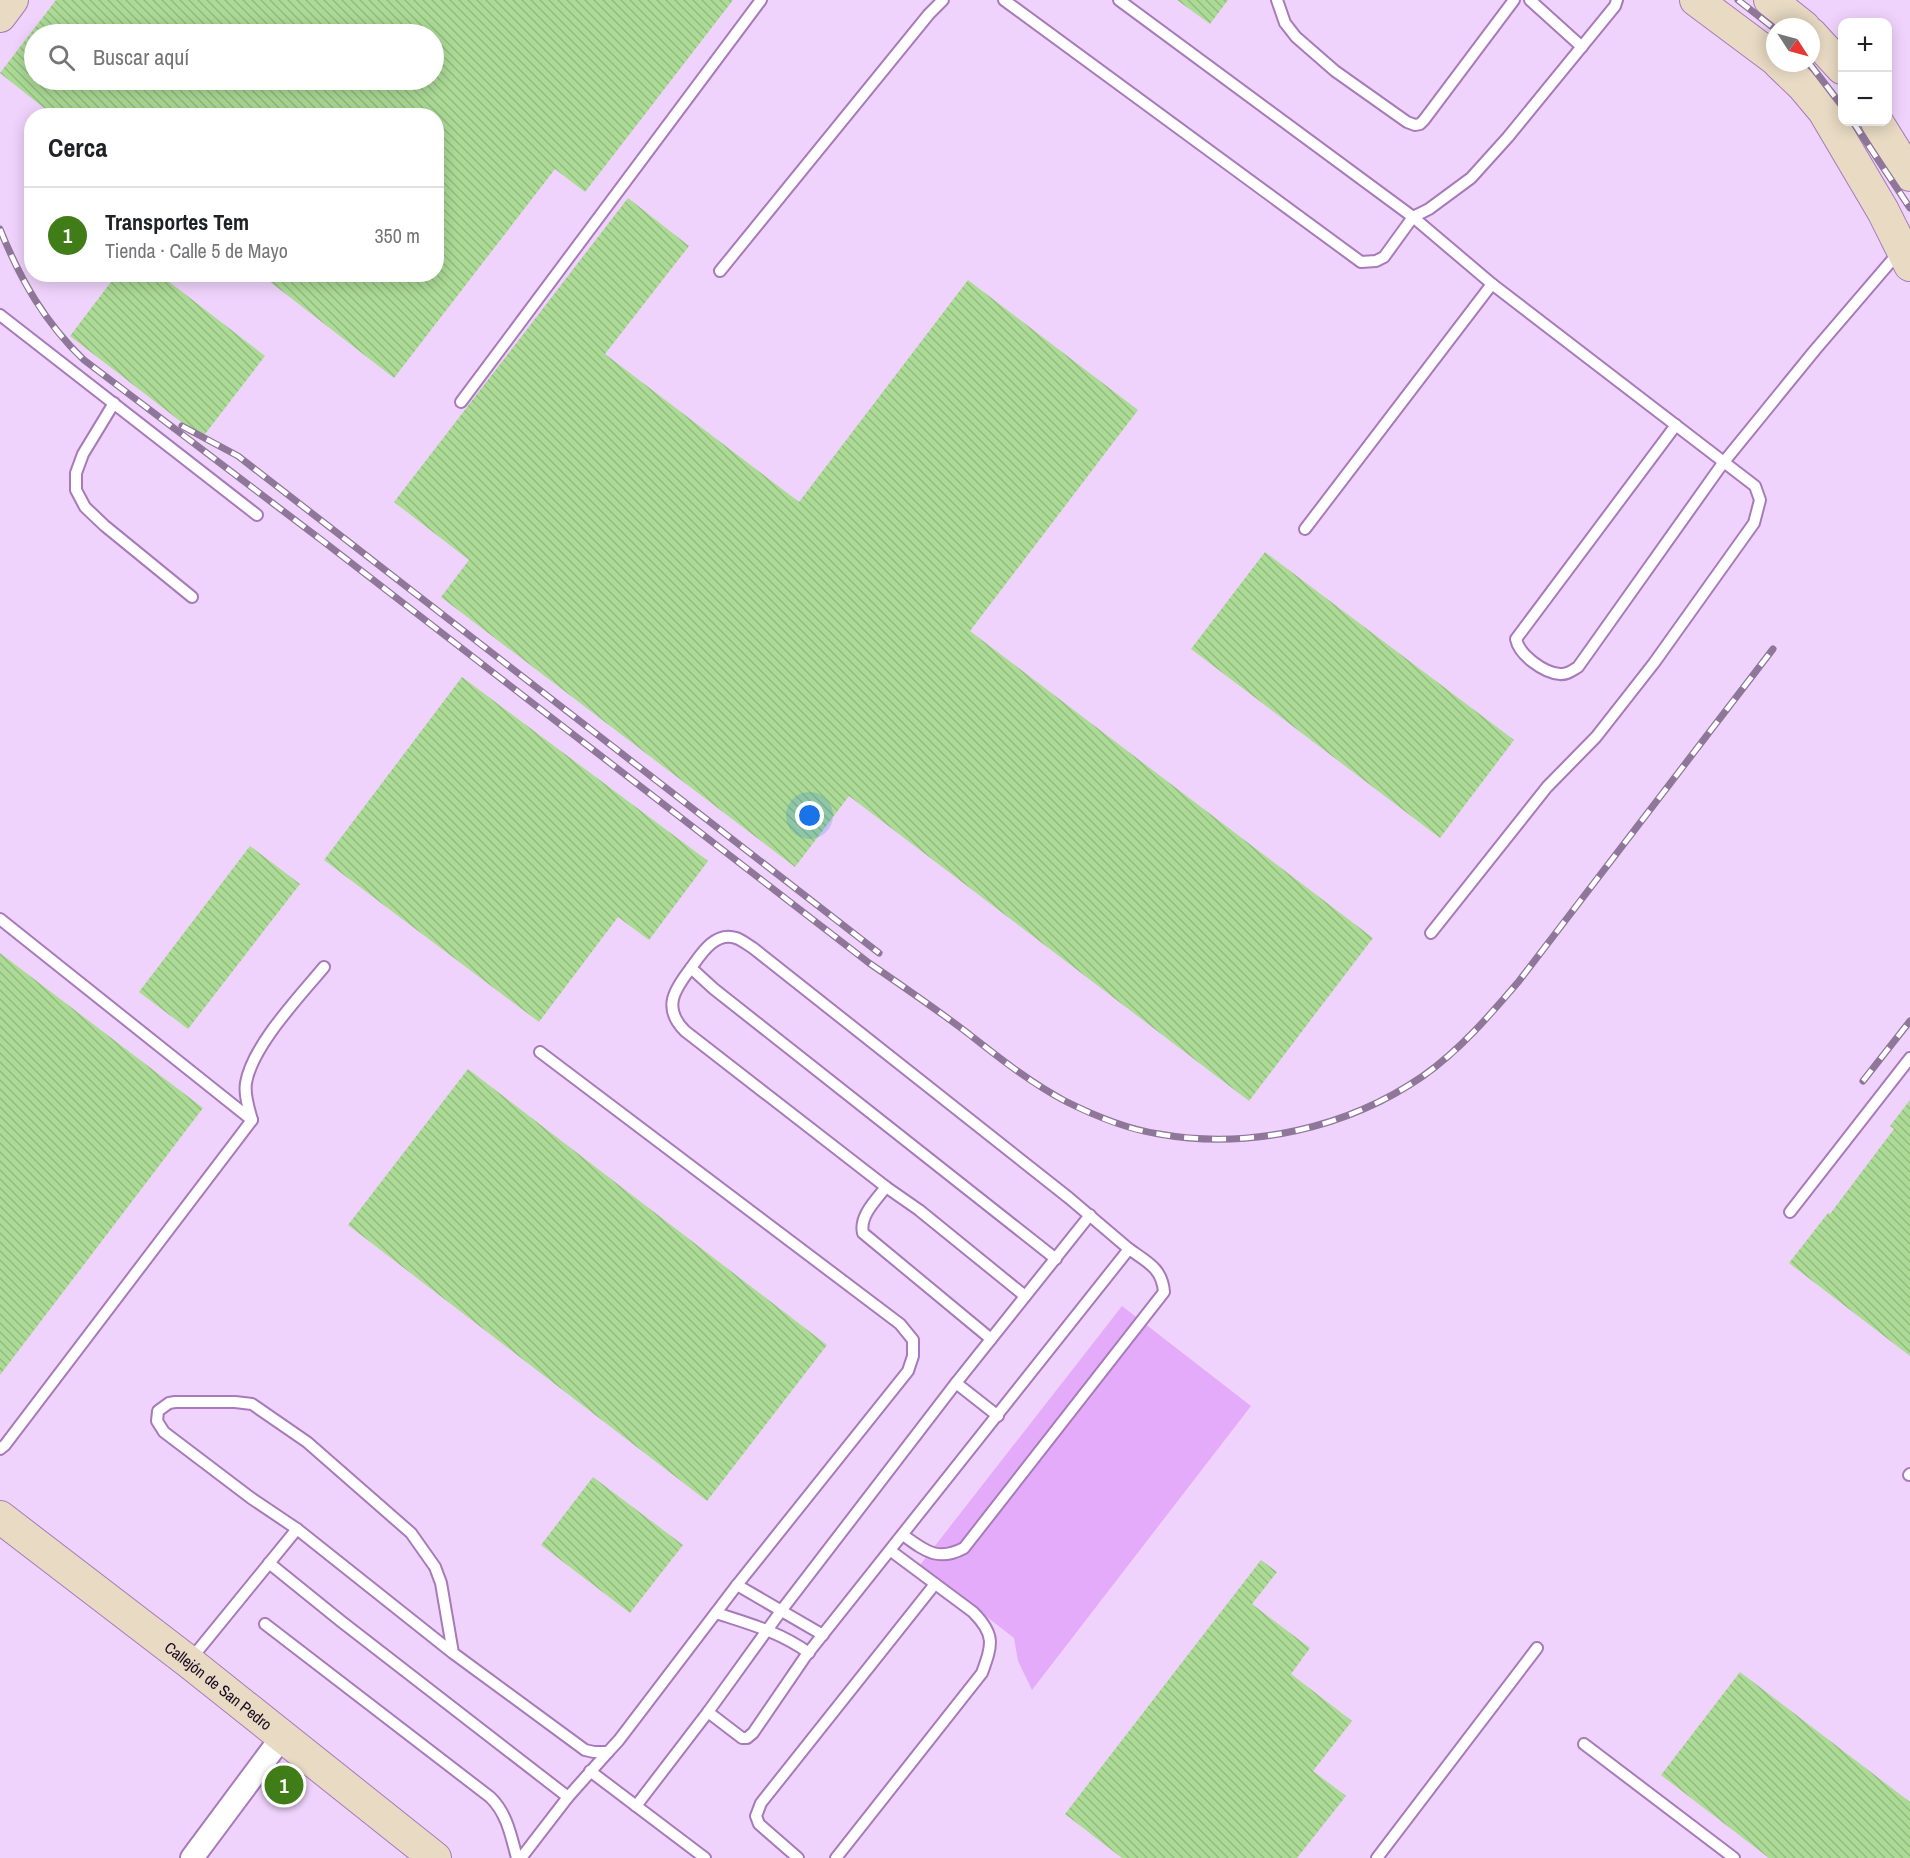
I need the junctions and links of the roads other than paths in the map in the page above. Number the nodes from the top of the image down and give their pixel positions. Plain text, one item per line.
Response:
1 (12, 0) edge
2 (760, 0) edge
3 (943, 0) edge
4 (1004, 0) edge
5 (1119, 0) edge
6 (1277, 0) edge
7 (1514, 0) edge
8 (1530, 0) edge
9 (1696, 0) edge
10 (1770, 0) edge
11 (1613, 2) edge
12 (0, 16) edge
13 (1793, 18) edge
14 (1820, 44) edge
15 (1582, 47) junction
16 (1766, 52) edge
17 (1838, 64) edge
18 (1788, 72) edge
19 (1880, 126) edge
20 (1910, 175) edge
21 (1413, 217) junction
22 (1907, 252) edge
23 (720, 271) dead end
24 (1492, 284) junction
25 (0, 315) edge
26 (461, 402) dead end
27 (114, 403) junction
28 (1676, 425) junction
29 (1723, 463) junction
30 (257, 515) dead end
31 (1305, 529) dead end
32 (192, 597) dead end
33 (0, 919) edge
34 (1431, 933) dead end
35 (324, 967) dead end
36 (691, 968) junction
37 (540, 1052) dead end
38 (1910, 1058) edge
39 (252, 1120) junction
40 (886, 1187) junction
41 (1790, 1212) dead end
42 (1090, 1215) junction
43 (1129, 1249) junction
44 (1056, 1259) junction
45 (1025, 1296) junction
46 (991, 1339) junction
47 (956, 1383) junction
48 (998, 1416) junction
49 (0, 1449) edge
50 (0, 1517) edge
51 (297, 1529) junction
52 (903, 1535) junction
53 (891, 1551) junction
54 (269, 1563) junction
55 (737, 1584) junction
56 (935, 1584) junction
57 (781, 1611) junction
58 (716, 1613) junction
59 (265, 1624) dead end
60 (767, 1629) junction
61 (823, 1635) junction
62 (1537, 1648) dead end
63 (453, 1653) junction
64 (809, 1653) junction
65 (189, 1662) junction
66 (708, 1712) junction
67 (282, 1737) junction
68 (1584, 1744) dead end
69 (608, 1752) junction
70 (590, 1771) junction
71 (568, 1797) junction
72 (636, 1806) junction
73 (192, 1858) edge
74 (435, 1858) edge
75 (519, 1858) edge
76 (705, 1858) edge
77 (798, 1858) edge
78 (836, 1858) edge
79 (1377, 1858) edge
80 (1734, 1858) edge

1 - 12 main road
2 - 26 lane
3 - 23 lane
4 - 21 lane
5 - 21 lane
6 - 7 lane
8 - 15 lane
9 - 16 main road
10 - 13 main road
11 - 15 lane
14 - 17 main road
15 - 21 lane
18 - 22 main road
19 - 20 main road
21 - 24 lane
22 - 29 lane
24 - 28 lane
24 - 31 lane
25 - 27 lane
27 - 30 lane
27 - 32 lane
28 - 29 lane
28 - 29 lane
29 - 34 lane
33 - 39 lane
35 - 39 lane
36 - 40 lane
36 - 42 lane
36 - 44 lane
37 - 55 lane
38 - 41 lane
39 - 49 lane
40 - 45 lane
40 - 46 lane
42 - 43 lane
42 - 44 lane
43 - 48 lane
43 - 52 lane
44 - 45 lane
45 - 46 lane
46 - 47 lane
47 - 48 lane
47 - 57 lane
48 - 52 lane
50 - 65 main road, Callejón de San Pedro
51 - 54 lane
51 - 63 lane
51 - 63 lane
52 - 53 lane
53 - 56 lane
53 - 61 lane
54 - 65 lane
54 - 71 lane
55 - 57 lane
55 - 58 lane
56 - 77 lane
56 - 78 lane
57 - 60 lane
57 - 61 lane
58 - 60 lane
58 - 69 lane
59 - 75 lane
60 - 64 lane
60 - 66 lane
61 - 64 lane
62 - 79 lane
63 - 69 lane
64 - 66 lane
65 - 67 main road, Callejón de San Pedro
66 - 72 lane
67 - 73 street
67 - 74 main road, Callejón de San Pedro
68 - 80 lane
69 - 70 lane
70 - 71 lane
70 - 72 lane
71 - 75 lane
72 - 76 lane

